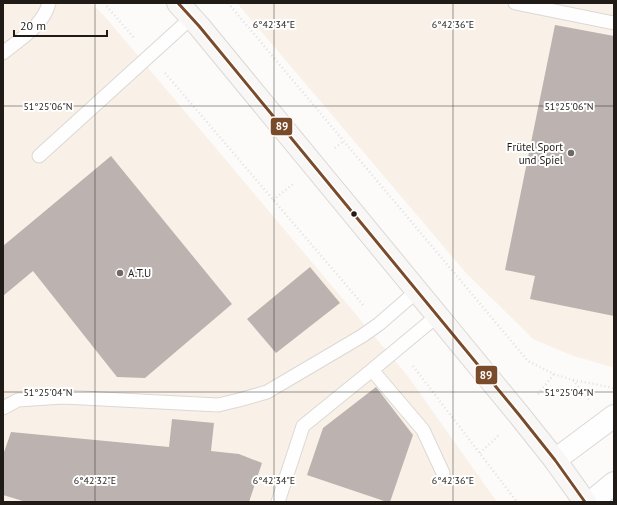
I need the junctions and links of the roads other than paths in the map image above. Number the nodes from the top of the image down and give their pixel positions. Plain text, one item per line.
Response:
1 (49, 3) edge
2 (515, 3) edge
3 (185, 10) edge
4 (614, 23) edge
5 (3, 53) edge
6 (39, 156) dead end
7 (417, 291) junction
8 (437, 316) junction
9 (372, 370) junction
10 (3, 408) edge
11 (610, 419) edge
12 (555, 460) junction
13 (443, 473) dead end
14 (614, 483) edge
15 (278, 502) edge
16 (585, 502) edge
17 (591, 502) edge

1 - 5 lane
2 - 4 lane
3 - 6 lane
3 - 7 main road
7 - 8 main road
7 - 10 lane
8 - 9 lane
8 - 12 main road
9 - 13 lane
9 - 15 lane
11 - 12 street
12 - 16 main road
14 - 17 street

